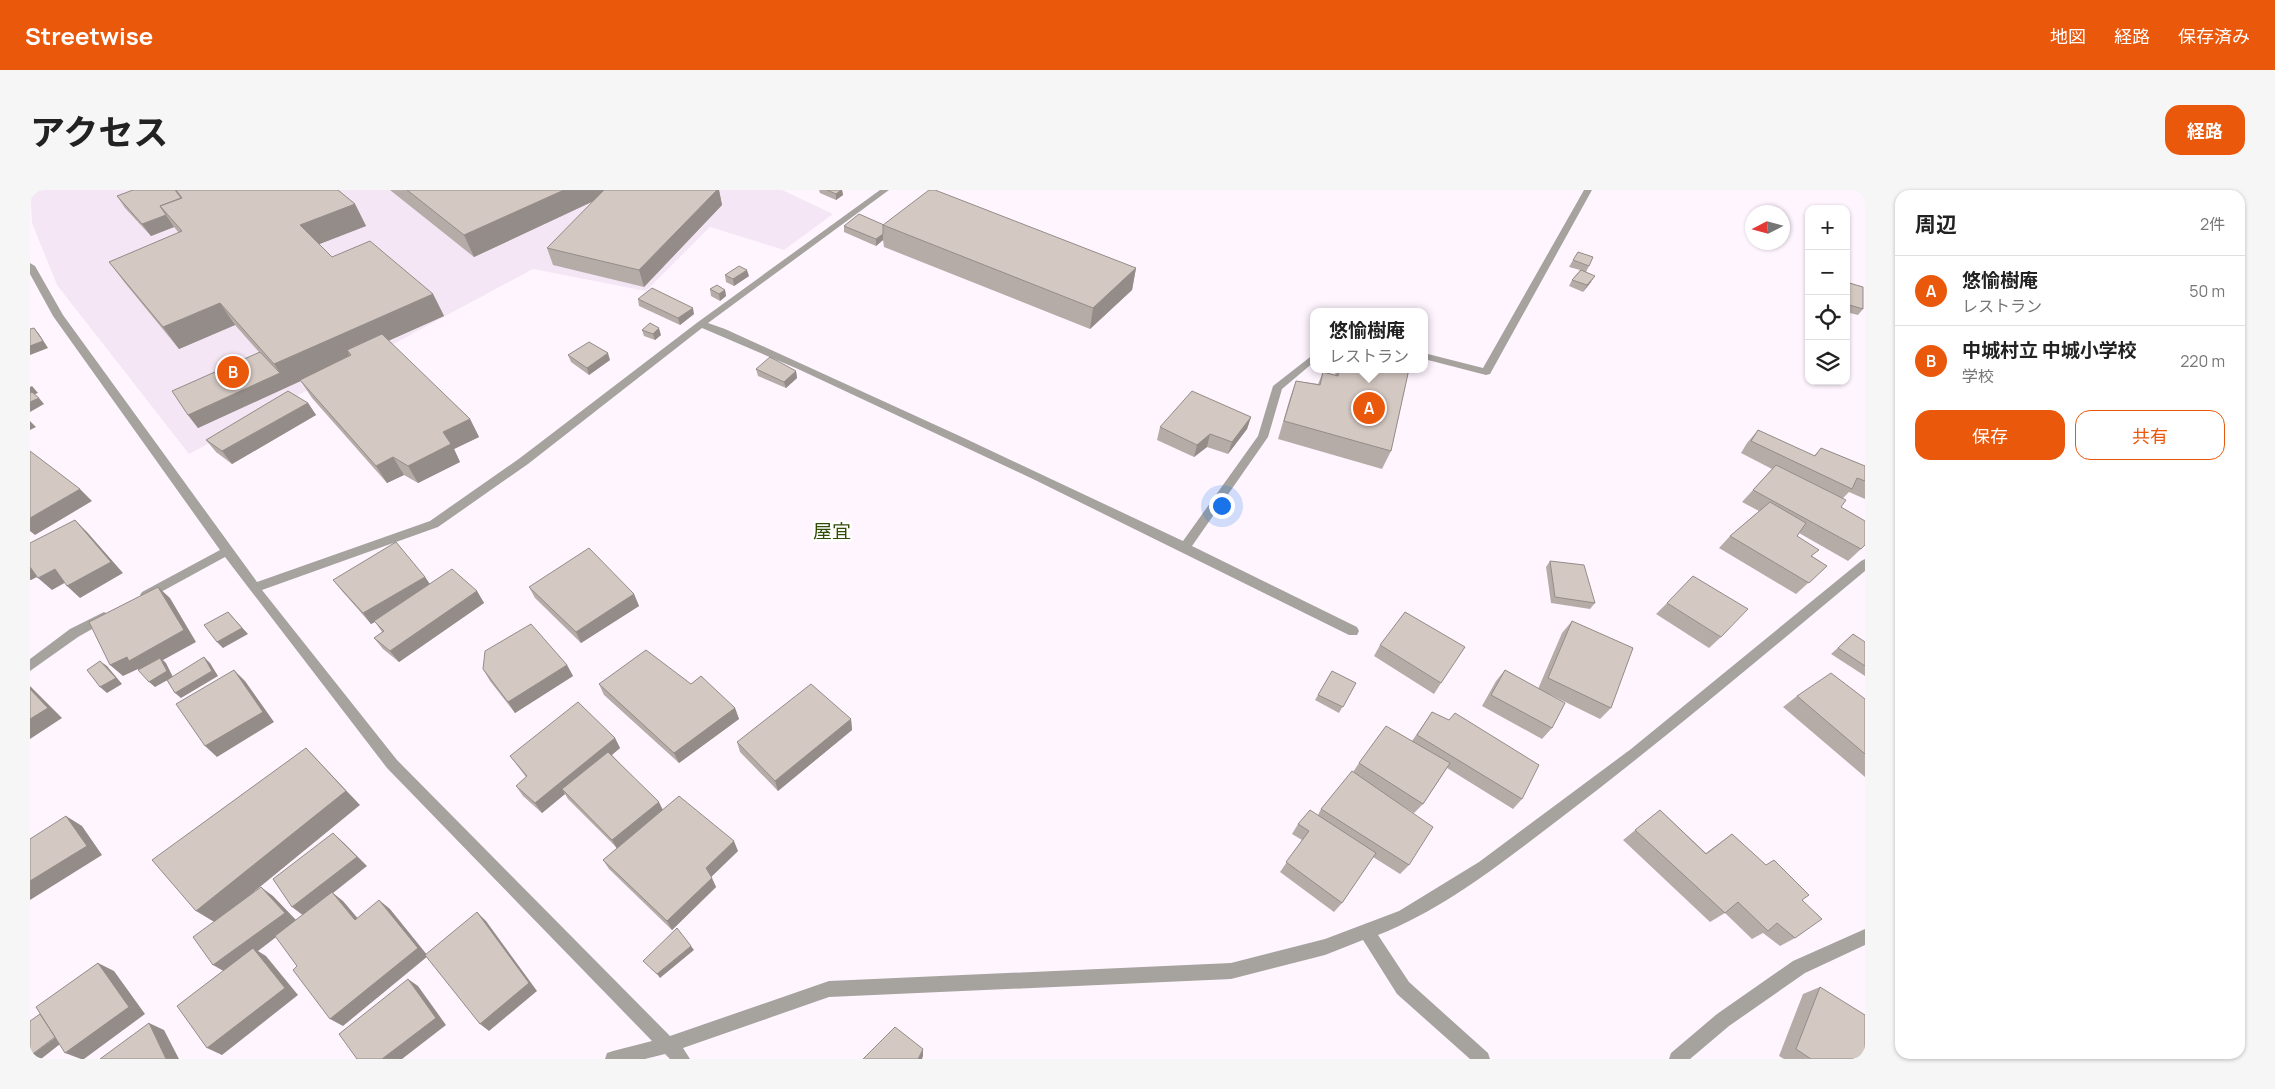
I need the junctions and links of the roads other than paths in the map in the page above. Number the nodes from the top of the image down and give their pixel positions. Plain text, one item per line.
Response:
1 (886, 190) edge
2 (1588, 190) edge
3 (30, 266) edge
4 (701, 324) junction
5 (1428, 357) edge
6 (1310, 360) edge
7 (1185, 546) junction
8 (227, 551) junction
9 (1865, 564) edge
10 (254, 588) junction
11 (134, 601) edge
12 (117, 610) edge
13 (1353, 631) dead end
14 (30, 666) edge
15 (1367, 932) junction
16 (1865, 937) edge
17 (666, 1045) junction
18 (613, 1059) edge
19 (682, 1059) edge
20 (1482, 1059) edge
21 (1677, 1059) edge

1 - 4 street
2 - 5 street
3 - 8 street
4 - 7 street
4 - 10 street
6 - 7 street
7 - 13 street
8 - 10 street
8 - 11 street
9 - 15 street
10 - 17 street
12 - 14 street
15 - 17 street
15 - 20 street
16 - 21 street
17 - 18 street
17 - 19 street

